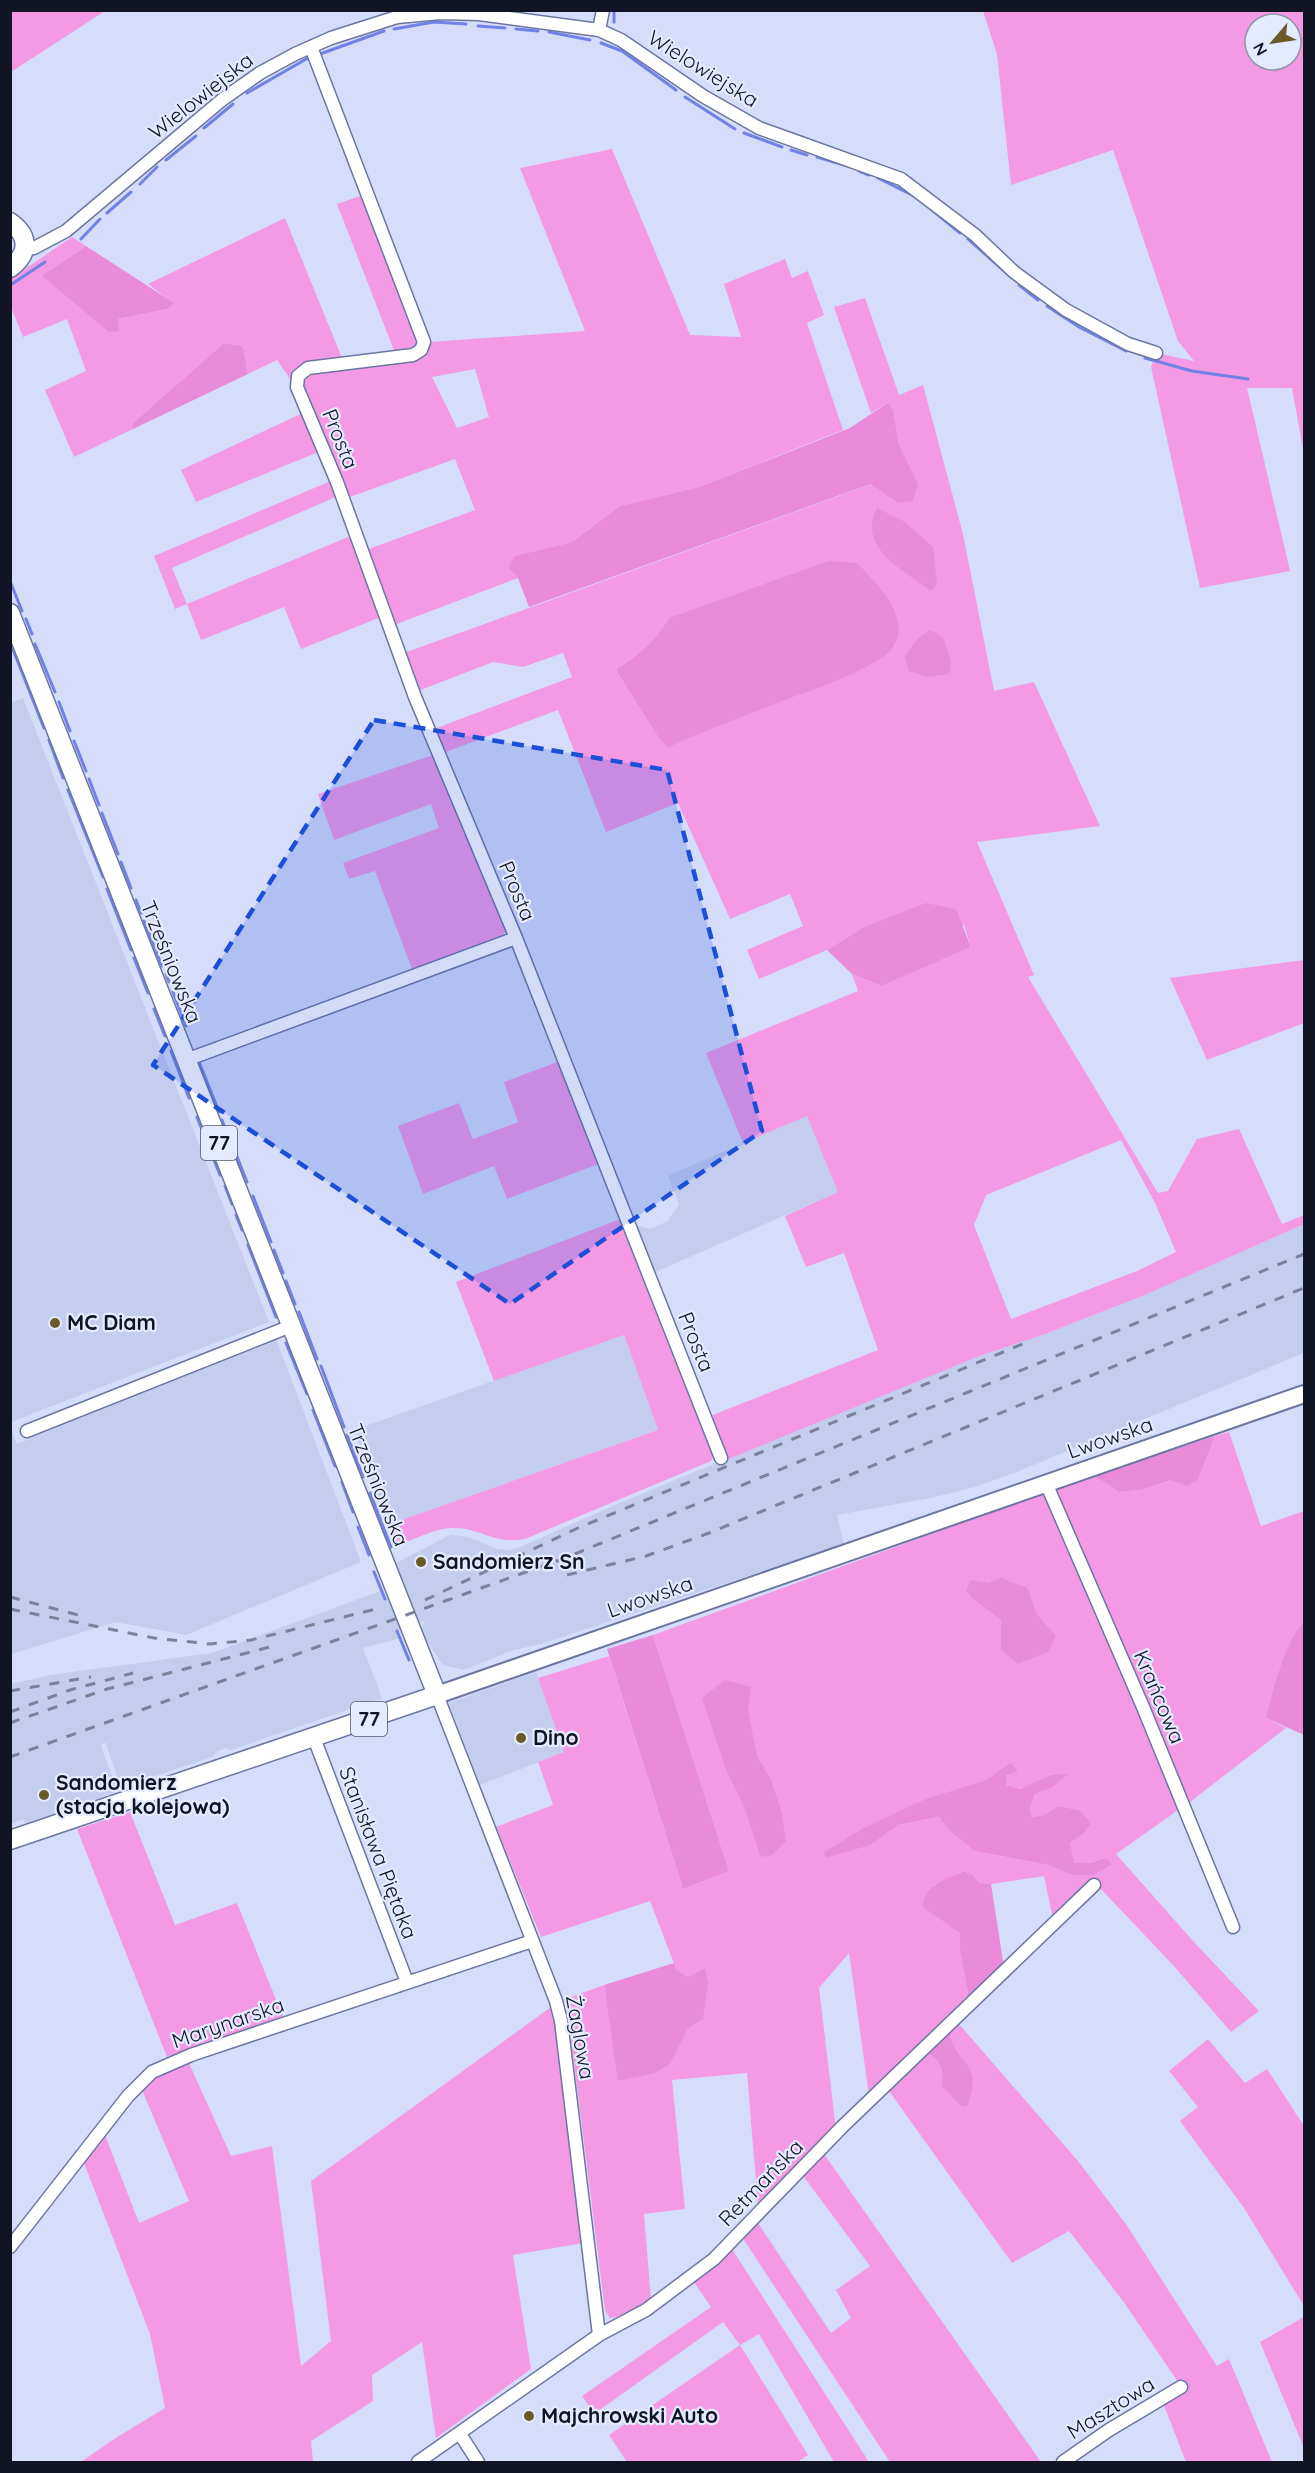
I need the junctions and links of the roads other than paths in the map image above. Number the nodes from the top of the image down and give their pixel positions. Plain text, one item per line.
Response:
1 (603, 10) edge
2 (599, 30) junction
3 (311, 47) junction
4 (10, 222) edge
5 (25, 249) junction
6 (10, 268) edge
7 (1156, 353) dead end
8 (10, 614) edge
9 (516, 938) junction
10 (186, 1060) junction
11 (291, 1326) junction
12 (1305, 1394) edge
13 (27, 1431) dead end
14 (722, 1458) dead end
15 (1046, 1483) junction
16 (437, 1695) junction
17 (314, 1738) junction
18 (10, 1840) edge
19 (1094, 1885) dead end
20 (1233, 1927) dead end
21 (532, 1941) junction
22 (407, 1982) junction
23 (10, 2247) edge
24 (599, 2335) junction
25 (1181, 2387) dead end
26 (460, 2434) junction
27 (418, 2463) edge
28 (478, 2463) edge
29 (1063, 2463) edge

1 - 2 street
2 - 3 street, Wielowiejska
2 - 7 street, Wielowiejska
3 - 5 street, Wielowiejska
3 - 9 street, Prosta
4 - 5 main road
5 - 6 main road
8 - 10 main road, Trześniowska / 77
9 - 10 street, Prosta
9 - 14 street, Prosta
10 - 11 main road, Trześniowska / 77
11 - 13 street
11 - 16 main road, Trześniowska / 77
12 - 15 main road, Lwowska
15 - 16 main road, Lwowska
15 - 20 street, Krańcowa
16 - 17 main road, Lwowska / 77
16 - 21 street, Żaglowa
17 - 18 main road, Lwowska / 77
17 - 22 street, Stanisława Piętaka
19 - 24 street, Retmańska
21 - 22 street, Marynarska
21 - 24 street, Żaglowa
22 - 23 street, Marynarska
24 - 26 street, Retmańska
25 - 29 street, Masztowa
26 - 27 street, Retmańska
26 - 28 street

